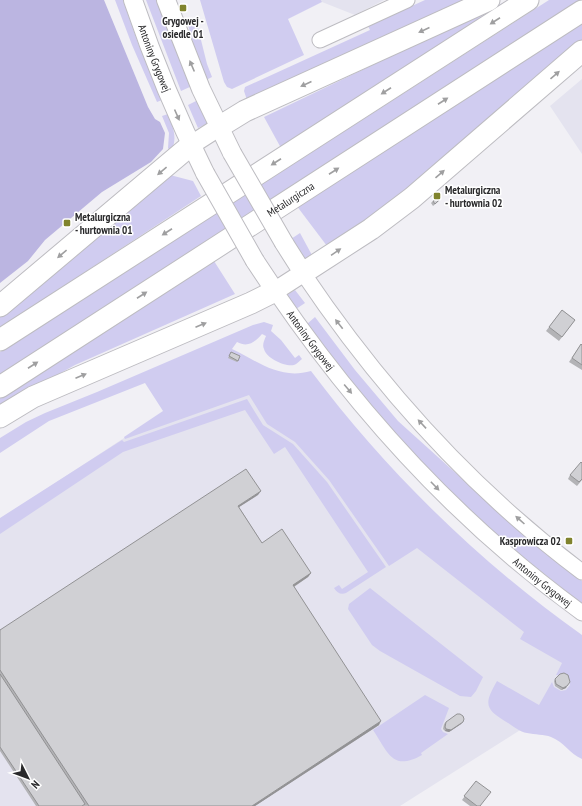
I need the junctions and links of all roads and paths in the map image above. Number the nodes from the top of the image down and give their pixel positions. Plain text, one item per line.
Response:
1 (132, 0) edge
2 (166, 0) edge
3 (407, 0) edge
4 (489, 0) edge
5 (528, 0) edge
6 (582, 11) edge
7 (320, 40) dead end
8 (582, 51) edge
9 (219, 127) junction
10 (191, 145) junction
11 (303, 273) junction
12 (275, 291) junction
13 (0, 306) edge
14 (0, 340) edge
15 (0, 387) edge
16 (0, 416) edge
17 (582, 572) edge
18 (582, 613) edge

1 -> 10 street, Antoniny Grygowej
9 -> 2 street
3 - 7 street
4 -> 9 main road
5 -> 14 main road
15 -> 6 main road, Metalurgiczna
11 -> 8 main road
9 - 10 street
9 - 11 street, bridge
10 - 12 street, Antoniny Grygowej, bridge
10 -> 13 main road
11 - 12 street
17 -> 11 street
16 -> 12 main road
12 -> 18 street, Antoniny Grygowej

